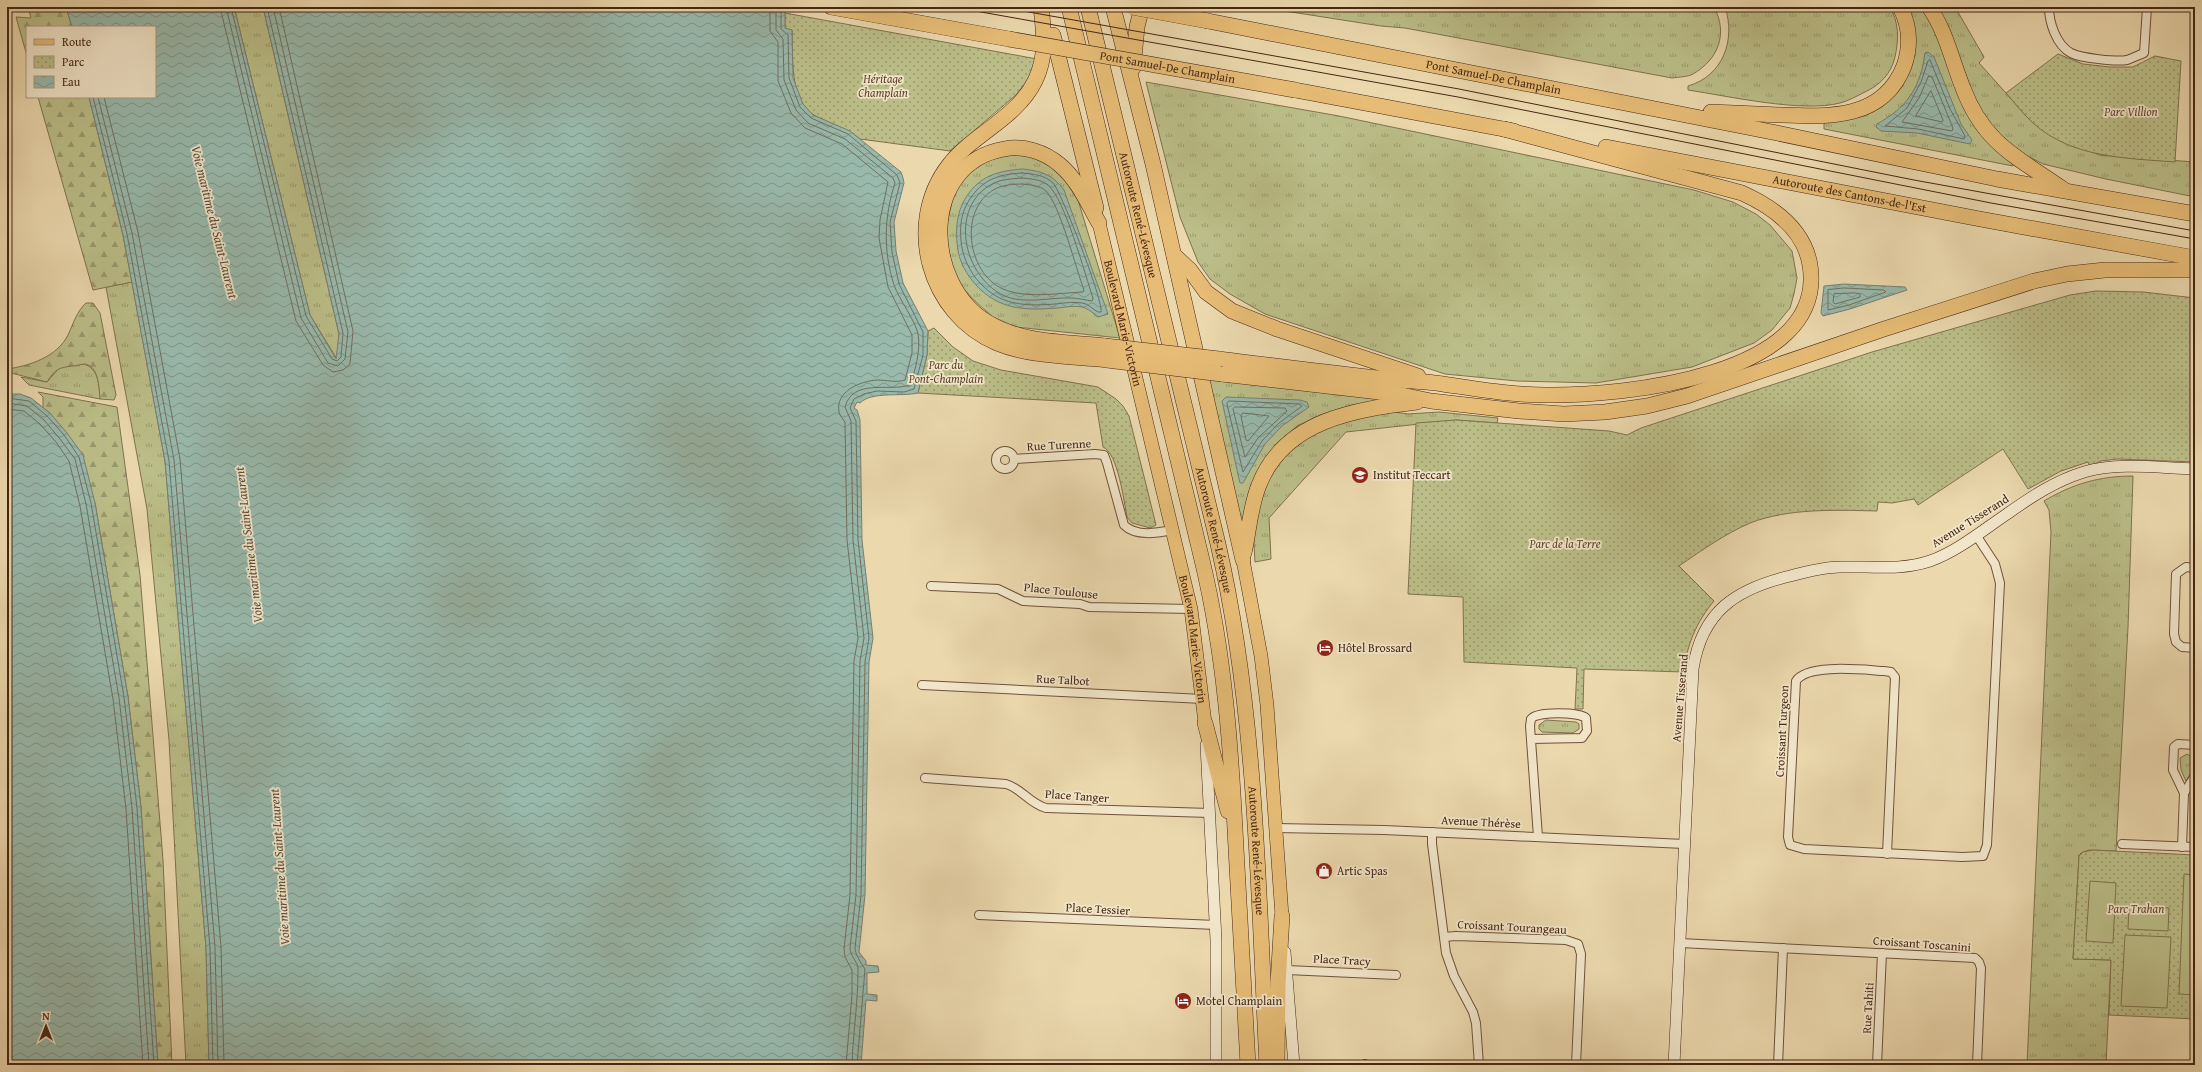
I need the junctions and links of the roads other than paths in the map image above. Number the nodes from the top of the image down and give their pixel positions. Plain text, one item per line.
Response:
1 (831, 7) edge
2 (1041, 7) edge
3 (1045, 7) edge
4 (1069, 7) edge
5 (1088, 7) edge
6 (1113, 7) edge
7 (1132, 7) edge
8 (1142, 7) edge
9 (1900, 7) edge
10 (1929, 7) edge
11 (2049, 7) edge
12 (2147, 7) edge
13 (1132, 77) junction
14 (1666, 111) junction
15 (1504, 129) junction
16 (2069, 192) junction
17 (2195, 214) edge
18 (1099, 223) junction
19 (1174, 255) junction
20 (2195, 258) edge
21 (2195, 270) edge
22 (1106, 353) junction
23 (1442, 384) junction
24 (1431, 401) junction
25 (1014, 459) dead end
26 (2195, 469) edge
27 (1172, 530) junction
28 (1976, 535) junction
29 (1243, 560) junction
30 (2195, 568) edge
31 (931, 586) dead end
32 (1191, 608) junction
33 (2195, 648) edge
34 (922, 685) dead end
35 (1203, 699) junction
36 (1205, 723) junction
37 (1531, 739) junction
38 (2195, 745) edge
39 (2195, 776) edge
40 (925, 778) dead end
41 (2184, 793) junction
42 (1210, 813) junction
43 (1276, 828) junction
44 (1432, 832) junction
45 (1538, 837) junction
46 (1236, 843) junction
47 (1684, 844) junction
48 (2122, 844) dead end
49 (2182, 847) junction
50 (2195, 847) edge
51 (1887, 854) junction
52 (979, 915) dead end
53 (1282, 916) junction
54 (1216, 925) junction
55 (1444, 937) junction
56 (1680, 943) junction
57 (1783, 948) junction
58 (1882, 953) junction
59 (1287, 970) junction
60 (1396, 975) dead end
61 (1216, 1065) edge
62 (1248, 1065) edge
63 (1267, 1065) edge
64 (1277, 1065) edge
65 (1294, 1065) edge
66 (1479, 1065) edge
67 (1576, 1065) edge
68 (1674, 1065) edge
69 (1778, 1065) edge
70 (1877, 1065) edge
71 (1976, 1065) edge
72 (2154, 1065) edge
73 (2169, 1065) edge

1 - 15 highway, Pont Samuel-De Champlain, bridge
2 - 22 highway
3 - 18 highway
4 - 46 highway, Autoroute René-Lévesque
5 - 63 highway, Autoroute René-Lévesque
6 - 13 highway
7 - 14 highway, Pont Samuel-De Champlain, bridge
8 - 13 highway
9 - 14 highway
10 - 16 highway
11 - 12 street
13 - 19 highway
14 - 16 highway
15 - 20 highway, Autoroute des Cantons-de-l'Est
15 - 23 highway
16 - 17 highway
18 - 22 highway
18 - 27 main road, Boulevard Marie-Victorin
19 - 23 highway
19 - 29 highway
21 - 24 highway
22 - 23 highway, bridge
22 - 24 highway, bridge
24 - 29 highway
25 - 27 street, Rue Turenne
26 - 28 street, Avenue Tisserand
27 - 32 main road, Boulevard Marie-Victorin
28 - 47 street, Avenue Tisserand
28 - 51 street, Croissant Turgeon
29 - 43 main road
30 - 33 street
31 - 32 street, Place Toulouse
32 - 35 main road, Boulevard Marie-Victorin
34 - 35 street, Rue Talbot
35 - 36 main road, Boulevard Marie-Victorin
36 - 42 street, Boulevard Marie-Victorin
36 - 46 highway
37 - 37 street
37 - 45 street
38 - 41 street
39 - 41 street
40 - 42 street, Place Tanger
41 - 49 street
42 - 54 street, Boulevard Marie-Victorin
43 - 44 street, Avenue Thérèse
43 - 53 main road
44 - 45 street, Avenue Thérèse
44 - 55 street, Croissant Tourangeau
45 - 47 street, Avenue Thérèse
46 - 62 highway, Autoroute René-Lévesque
47 - 56 street, Avenue Tisserand
48 - 49 street
49 - 50 street
51 - 51 street, Croissant Turgeon
52 - 54 street, Place Tessier
53 - 59 street
53 - 64 highway
54 - 61 street, Boulevard Marie-Victorin
55 - 66 street, Croissant Tourangeau
55 - 67 street, Croissant Tourangeau
56 - 57 street, Croissant Toscanini
56 - 68 street, Avenue Tisserand
57 - 58 street, Croissant Toscanini
57 - 69 street
58 - 70 street, Rue Tahiti
58 - 71 street, Croissant Toscanini
59 - 60 street, Place Tracy
59 - 65 street
72 - 73 street

